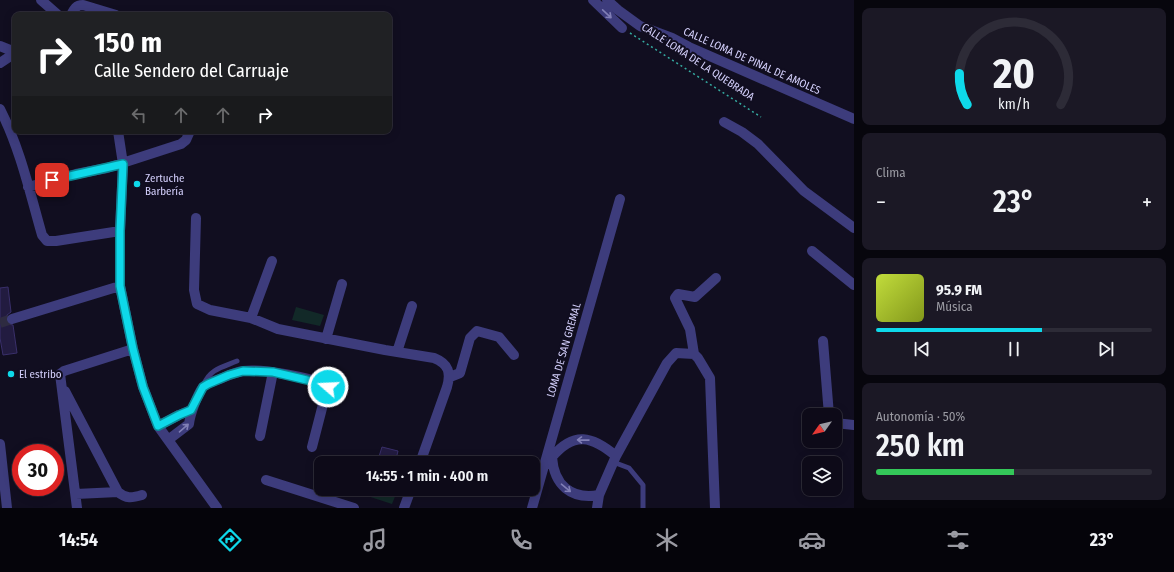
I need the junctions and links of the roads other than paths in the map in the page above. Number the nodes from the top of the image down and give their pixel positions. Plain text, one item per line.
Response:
1 (41, 0) edge
2 (593, 0) edge
3 (607, 0) edge
4 (55, 12) edge
5 (72, 12) edge
6 (105, 12) edge
7 (628, 17) junction
8 (640, 26) junction
9 (622, 28) junction
10 (0, 46) edge
11 (12, 51) edge
12 (12, 54) edge
13 (0, 63) edge
14 (0, 109) edge
15 (854, 119) edge
16 (724, 122) dead end
17 (12, 126) edge
18 (14, 134) edge
19 (118, 134) edge
20 (189, 134) edge
21 (123, 164) junction
22 (28, 187) junction
23 (620, 198) dead end
24 (196, 218) dead end
25 (854, 228) edge
26 (120, 231) junction
27 (812, 251) dead end
28 (272, 261) dead end
29 (716, 278) dead end
30 (342, 284) dead end
31 (854, 285) edge
32 (120, 286) junction
33 (412, 306) dead end
34 (251, 318) junction
35 (12, 319) tunnel mouth
36 (326, 339) junction
37 (823, 341) dead end
38 (133, 349) junction
39 (397, 352) junction
40 (694, 354) junction
41 (514, 355) dead end
42 (237, 361) dead end
43 (273, 372) junction
44 (450, 377) junction
45 (61, 384) junction
46 (203, 387) junction
47 (828, 408) edge
48 (191, 410) junction
49 (842, 424) edge
50 (854, 425) edge
51 (158, 426) junction
52 (260, 436) dead end
53 (168, 440) junction
54 (0, 444) edge
55 (312, 447) dead end
56 (423, 456) edge
57 (549, 456) junction
58 (615, 459) junction
59 (266, 480) dead end
60 (118, 492) junction
61 (76, 494) junction
62 (142, 495) dead end
63 (599, 495) junction
64 (408, 496) edge
65 (7, 508) edge
66 (77, 508) edge
67 (217, 508) edge
68 (354, 508) edge
69 (404, 508) edge
70 (532, 508) edge
71 (597, 508) edge
72 (643, 508) edge
73 (715, 508) edge

1 - 4 street
2 -> 9 street
3 - 7 street
5 - 6 street
7 - 8 street, CALLE LOMA DE LA QUEBRADA
7 - 9 street
8 - 9 street, CALLE LOMA DE LA QUEBRADA
8 - 15 street, CALLE LOMA DE PINAL DE AMOLES
10 - 11 street
12 - 13 street
14 - 17 street
16 - 25 street
18 - 22 street
19 - 21 street
20 - 21 street
21 - 22 street
21 - 26 street
22 - 26 street
23 - 57 street, LOMA DE SAN GREMAL
24 - 34 street
26 - 32 street
27 - 31 street
28 - 34 street
29 - 40 street
30 - 36 street
32 - 35 street
32 - 38 street
33 - 39 street
34 - 36 street
36 - 39 street
37 - 47 street
38 - 45 street
38 - 51 street
39 - 44 street
40 - 58 street
40 - 73 street
41 - 44 street
42 - 46 lane
43 - 46 street
43 - 52 street
43 - 55 street
44 - 56 street
45 - 60 street
45 - 61 street
46 - 48 street
48 - 51 street
53 -> 48 street
49 - 50 street
51 - 53 street
53 - 67 street
54 - 65 street
58 -> 57 street
57 -> 63 street
57 - 70 street, LOMA DE SAN GREMAL
58 - 63 street
58 - 72 lane
59 - 68 street
60 - 61 street
60 - 62 street
61 - 66 street
63 - 71 street
64 - 69 street

